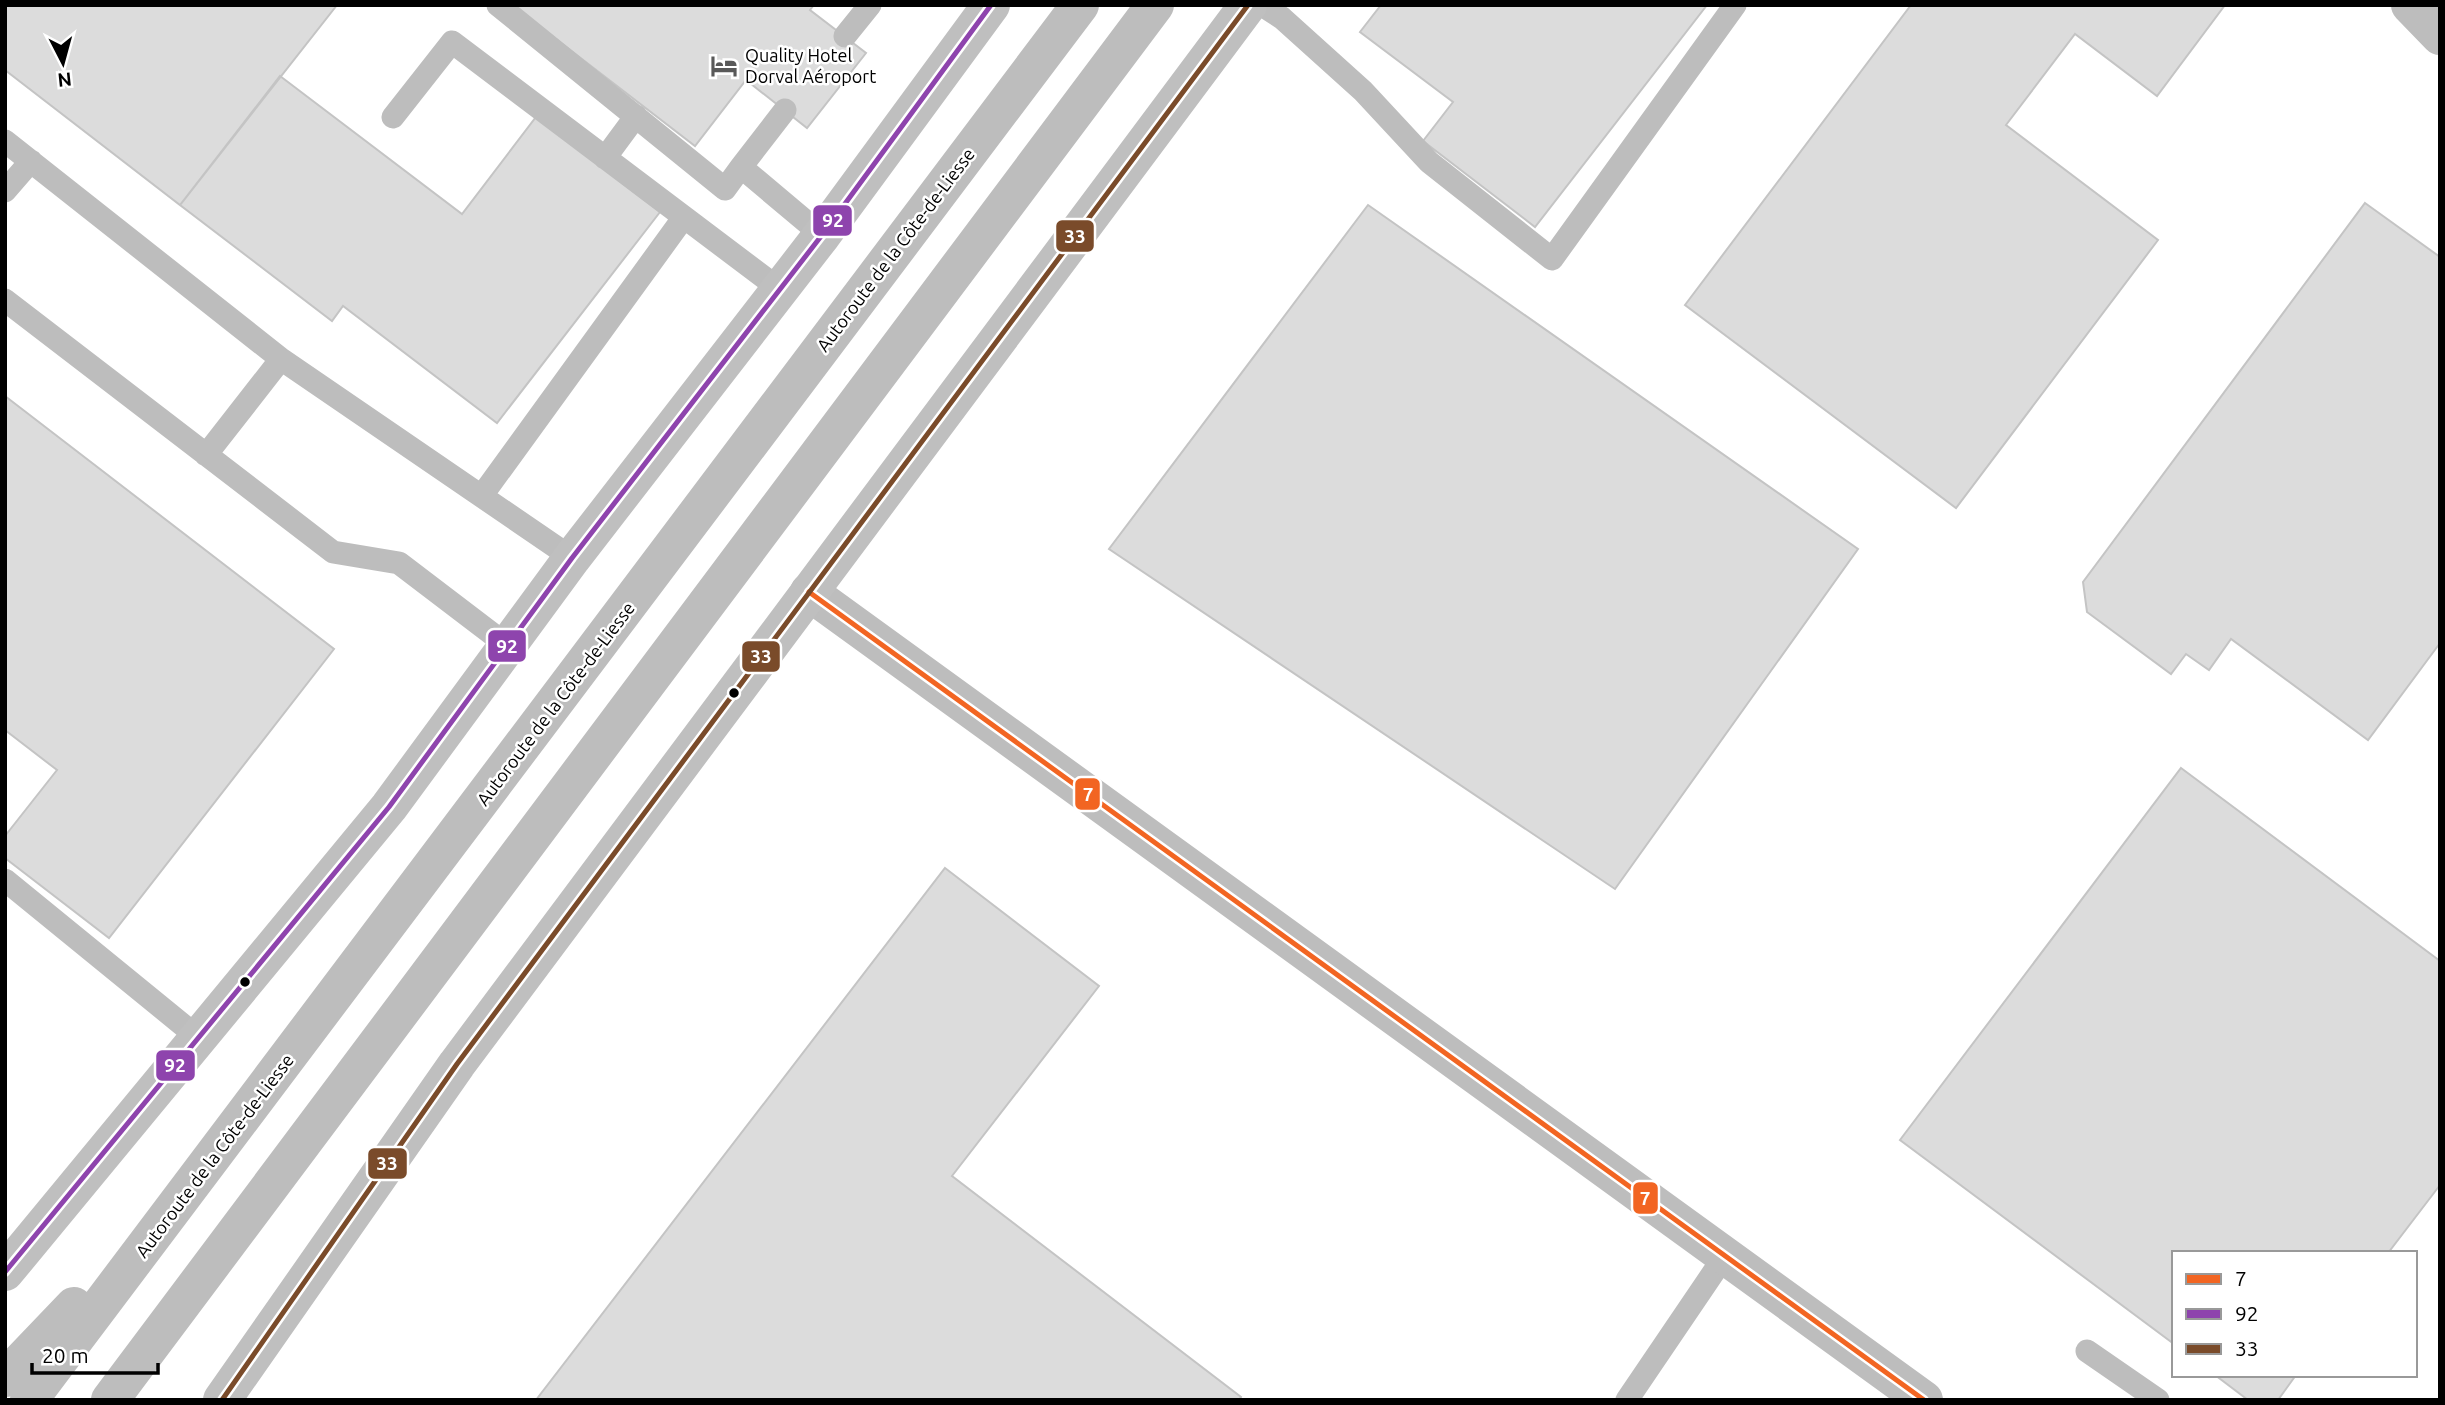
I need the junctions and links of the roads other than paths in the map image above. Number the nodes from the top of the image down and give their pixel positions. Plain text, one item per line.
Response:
1 (498, 5) edge
2 (870, 5) edge
3 (991, 5) edge
4 (1080, 5) edge
5 (1155, 5) edge
6 (1248, 5) edge
7 (1262, 5) edge
8 (1735, 5) edge
9 (2410, 5) edge
10 (845, 36) dead end
11 (2440, 36) edge
12 (785, 110) dead end
13 (636, 116) junction
14 (393, 117) dead end
15 (5, 141) edge
16 (605, 158) junction
17 (31, 161) junction
18 (741, 167) junction
19 (5, 191) edge
20 (684, 218) junction
21 (822, 235) junction
22 (778, 288) junction
23 (5, 300) edge
24 (281, 359) junction
25 (206, 455) junction
26 (483, 494) junction
27 (572, 558) junction
28 (809, 592) junction
29 (508, 646) junction
30 (5, 880) edge
31 (200, 1040) junction
32 (206, 1168) junction
33 (1726, 1254) junction
34 (5, 1272) edge
35 (2087, 1351) dead end
36 (5, 1378) edge
37 (29, 1400) edge
38 (110, 1400) edge
39 (222, 1400) edge
40 (1627, 1400) edge
41 (1924, 1400) edge
42 (2158, 1400) edge

1 - 13 lane
2 - 10 lane
3 - 21 main road
4 - 32 main road, Autoroute de la Côte-de-Liesse
5 - 38 main road
6 - 28 main road
7 - 8 lane
9 - 11 main road
12 - 18 lane
13 - 16 lane
13 - 18 lane
14 - 16 lane
15 - 17 lane
16 - 20 lane
17 - 19 lane
17 - 24 lane
18 - 21 lane
20 - 22 lane
20 - 26 lane
21 - 22 main road
22 - 27 main road
23 - 25 lane
24 - 25 lane
24 - 26 lane
25 - 29 lane
26 - 27 lane
27 - 29 main road
28 - 33 main road
28 - 39 main road
29 - 31 main road
30 - 31 lane
31 - 34 main road
32 - 36 main road
32 - 37 main road, Autoroute de la Côte-de-Liesse
33 - 40 lane
33 - 41 main road
35 - 42 lane

